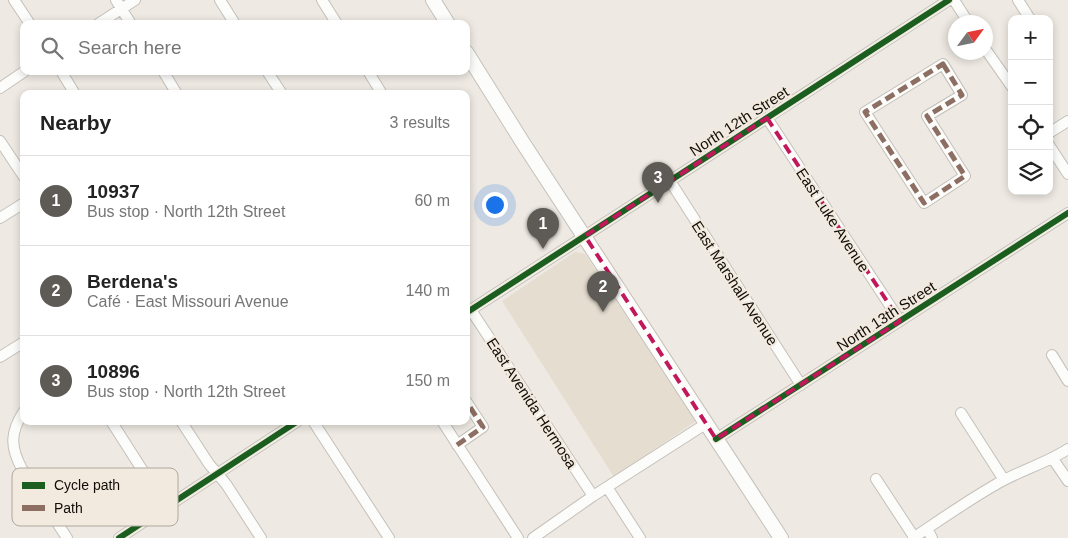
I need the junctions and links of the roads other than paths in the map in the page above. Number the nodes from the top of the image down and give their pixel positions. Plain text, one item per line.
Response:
1 (14, 0) edge
2 (135, 0) edge
3 (220, 0) edge
4 (322, 0) edge
5 (433, 0) edge
6 (949, 0) edge
7 (954, 0) edge
8 (1018, 0) edge
9 (119, 4) edge
10 (964, 15) edge
11 (1027, 15) edge
12 (27, 20) edge
13 (102, 20) edge
14 (129, 20) edge
15 (233, 20) edge
16 (334, 20) edge
17 (446, 20) edge
18 (470, 58) edge
19 (993, 60) edge
20 (20, 74) edge
21 (63, 75) edge
22 (165, 75) edge
23 (270, 75) edge
24 (370, 75) edge
25 (1008, 81) edge
26 (0, 88) edge
27 (73, 90) edge
28 (175, 90) edge
29 (279, 90) edge
30 (380, 90) edge
31 (767, 118) junction
32 (1068, 121) edge
33 (1053, 130) edge
34 (0, 140) edge
35 (1052, 150) edge
36 (20, 171) edge
37 (1068, 174) edge
38 (670, 181) junction
39 (924, 203) joint
40 (20, 206) edge
41 (1068, 213) edge
42 (0, 218) edge
43 (585, 236) junction
44 (470, 310) edge
45 (470, 314) edge
46 (900, 322) junction
47 (20, 344) edge
48 (1052, 355) dead end
49 (0, 357) edge
50 (1068, 381) edge
51 (802, 385) junction
52 (470, 407) edge
53 (961, 413) dead end
54 (20, 418) edge
55 (706, 423) junction
56 (114, 425) edge
57 (185, 425) edge
58 (292, 425) edge
59 (316, 425) edge
60 (444, 425) edge
61 (716, 439) junction
62 (457, 445) junction
63 (1068, 449) edge
64 (1053, 458) junction
65 (21, 468) edge
66 (141, 468) edge
67 (218, 474) junction
68 (876, 479) dead end
69 (1004, 480) junction
70 (1068, 481) edge
71 (607, 487) junction
72 (593, 496) junction
73 (178, 500) edge
74 (59, 526) edge
75 (138, 526) edge
76 (929, 534) edge
77 (67, 538) edge
78 (119, 538) edge
79 (261, 538) edge
80 (389, 538) edge
81 (518, 538) edge
82 (533, 538) edge
83 (640, 538) edge
84 (781, 538) edge
85 (914, 538) edge

1 - 12 street
2 - 9 street
3 - 15 street
4 - 16 street
5 - 17 main road
6 - 31 street, North 12th Street
7 - 10 street
8 - 11 street
9 - 13 street
9 - 14 street
18 - 43 main road
19 - 25 street
20 - 26 street
21 - 27 street
22 - 28 street
23 - 29 street
24 - 30 street
31 - 38 street, North 12th Street
31 - 46 street, East Luke Avenue
32 - 33 street
34 - 36 street
35 - 37 street
38 - 43 street, North 12th Street
38 - 51 street, East Marshall Avenue
39 - 39 street
40 - 42 street
41 - 46 street, North 13th Street
43 - 44 street, North 12th Street
43 - 55 main road
45 - 72 street, East Avenida Hermosa
46 - 51 street, North 13th Street
47 - 49 street
48 - 50 street
51 - 61 street, North 13th Street
52 - 62 street
53 - 69 street
54 - 65 street
55 - 61 main road
55 - 71 street
56 - 66 street
57 - 67 street
58 - 67 street
59 - 80 street
60 - 62 street
61 - 84 main road
62 - 81 street
63 - 64 street
64 - 69 street
64 - 70 street
67 - 73 street
67 - 79 street
68 - 85 street
69 - 76 street
71 - 72 street
71 - 83 street
72 - 82 street
74 - 77 street
75 - 78 street
76 - 85 street

